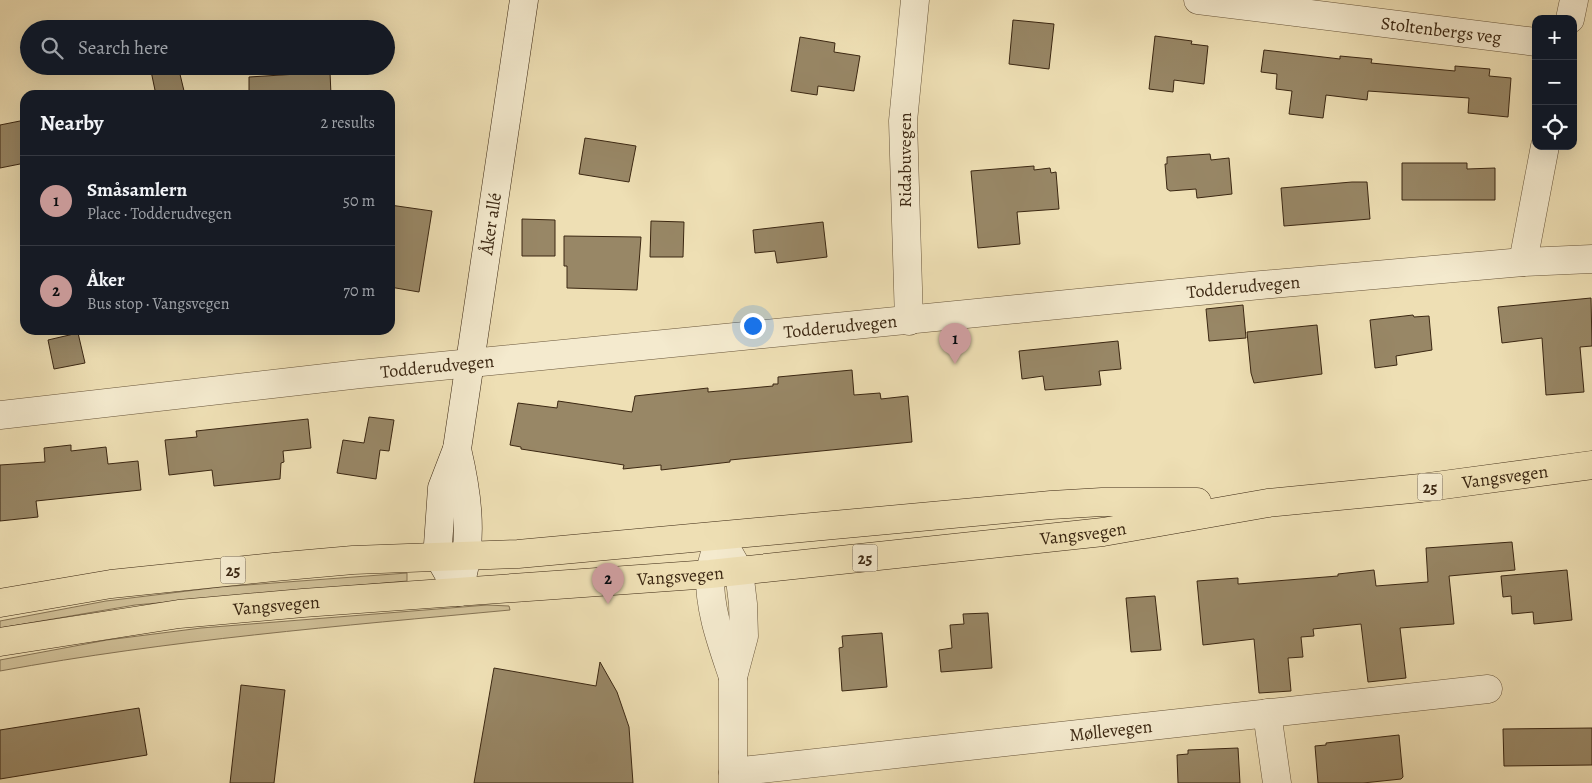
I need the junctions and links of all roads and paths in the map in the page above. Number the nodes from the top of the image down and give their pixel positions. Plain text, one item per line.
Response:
1 (524, 0) edge
2 (915, 0) edge
3 (1198, 0) edge
4 (1574, 0) edge
5 (1571, 15) edge
6 (1532, 42) edge
7 (1544, 150) edge
8 (1592, 259) edge
9 (1523, 262) junction
10 (909, 321) junction
11 (468, 364) junction
12 (0, 415) edge
13 (457, 449) junction
14 (1592, 465) edge
15 (1268, 503) junction
16 (719, 536) junction
17 (468, 556) junction
18 (439, 557) junction
19 (739, 571) junction
20 (710, 574) junction
21 (459, 592) junction
22 (0, 604) edge
23 (0, 642) edge
24 (733, 677) junction
25 (1488, 688) dead end
26 (1267, 713) junction
27 (733, 778) edge
28 (1277, 783) edge

1 - 11 street, Åker allé
2 - 10 street, Ridabuvegen
3 - 6 street, Stoltenbergs veg
4 - 5 street
7 - 9 street
8 - 9 street, Todderudvegen
9 - 10 street, Todderudvegen
10 - 11 street, Todderudvegen
11 - 12 street, Todderudvegen
11 - 13 street, Åker allé
13 - 17 street, Åker allé
13 - 18 street, Åker allé
14 - 15 highway, Vangsvegen / 25
15 - 16 highway, Vangsvegen / 25
15 - 19 highway, Vangsvegen / 25
16 - 17 highway, Vangsvegen / 25
16 - 19 street
16 - 20 street
17 - 18 highway, Vangsvegen / 25
17 - 21 street, Åker allé
18 - 21 street, Åker allé
18 - 22 highway, Vangsvegen / 25
19 - 20 highway, Vangsvegen / 25
19 - 24 street
20 - 21 highway, Vangsvegen / 25
20 - 24 street
21 - 23 highway, Vangsvegen / 25
24 - 27 street
25 - 26 street, Møllevegen
26 - 27 street, Møllevegen
26 - 28 street

